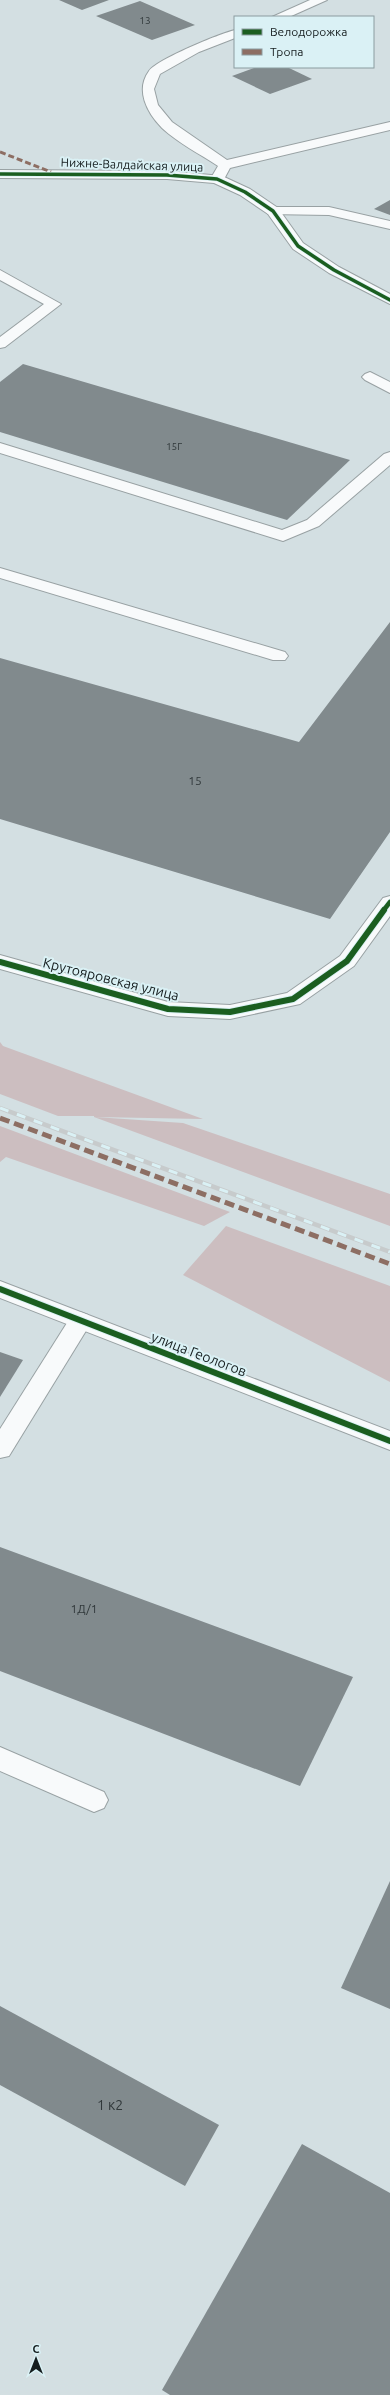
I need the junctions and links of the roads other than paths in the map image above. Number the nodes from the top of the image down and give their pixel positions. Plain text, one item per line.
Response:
1 (321, 0) edge
2 (281, 16) edge
3 (234, 34) edge
4 (390, 126) edge
5 (225, 165) junction
6 (0, 174) edge
7 (217, 179) junction
8 (273, 211) junction
9 (390, 225) edge
10 (0, 274) edge
11 (390, 300) edge
12 (0, 344) edge
13 (370, 378) dead end
14 (390, 388) edge
15 (0, 448) edge
16 (390, 456) edge
17 (0, 574) edge
18 (279, 656) dead end
19 (390, 902) edge
20 (0, 962) edge
21 (0, 1290) edge
22 (80, 1321) junction
23 (390, 1441) edge
24 (0, 1449) edge
25 (0, 1759) edge
26 (94, 1800) dead end

1 - 2 street
3 - 5 street
4 - 5 street
5 - 7 street
6 - 7 street, Нижне-Валдайская улица
7 - 8 street, Нижне-Валдайская улица
8 - 9 street
8 - 11 street, Нижне-Валдайская улица
10 - 12 street
13 - 14 street
15 - 16 street
17 - 18 street
19 - 20 street, Крутояровская улица
21 - 22 street, улица Геологов
22 - 23 street, улица Геологов
22 - 24 street
25 - 26 street

